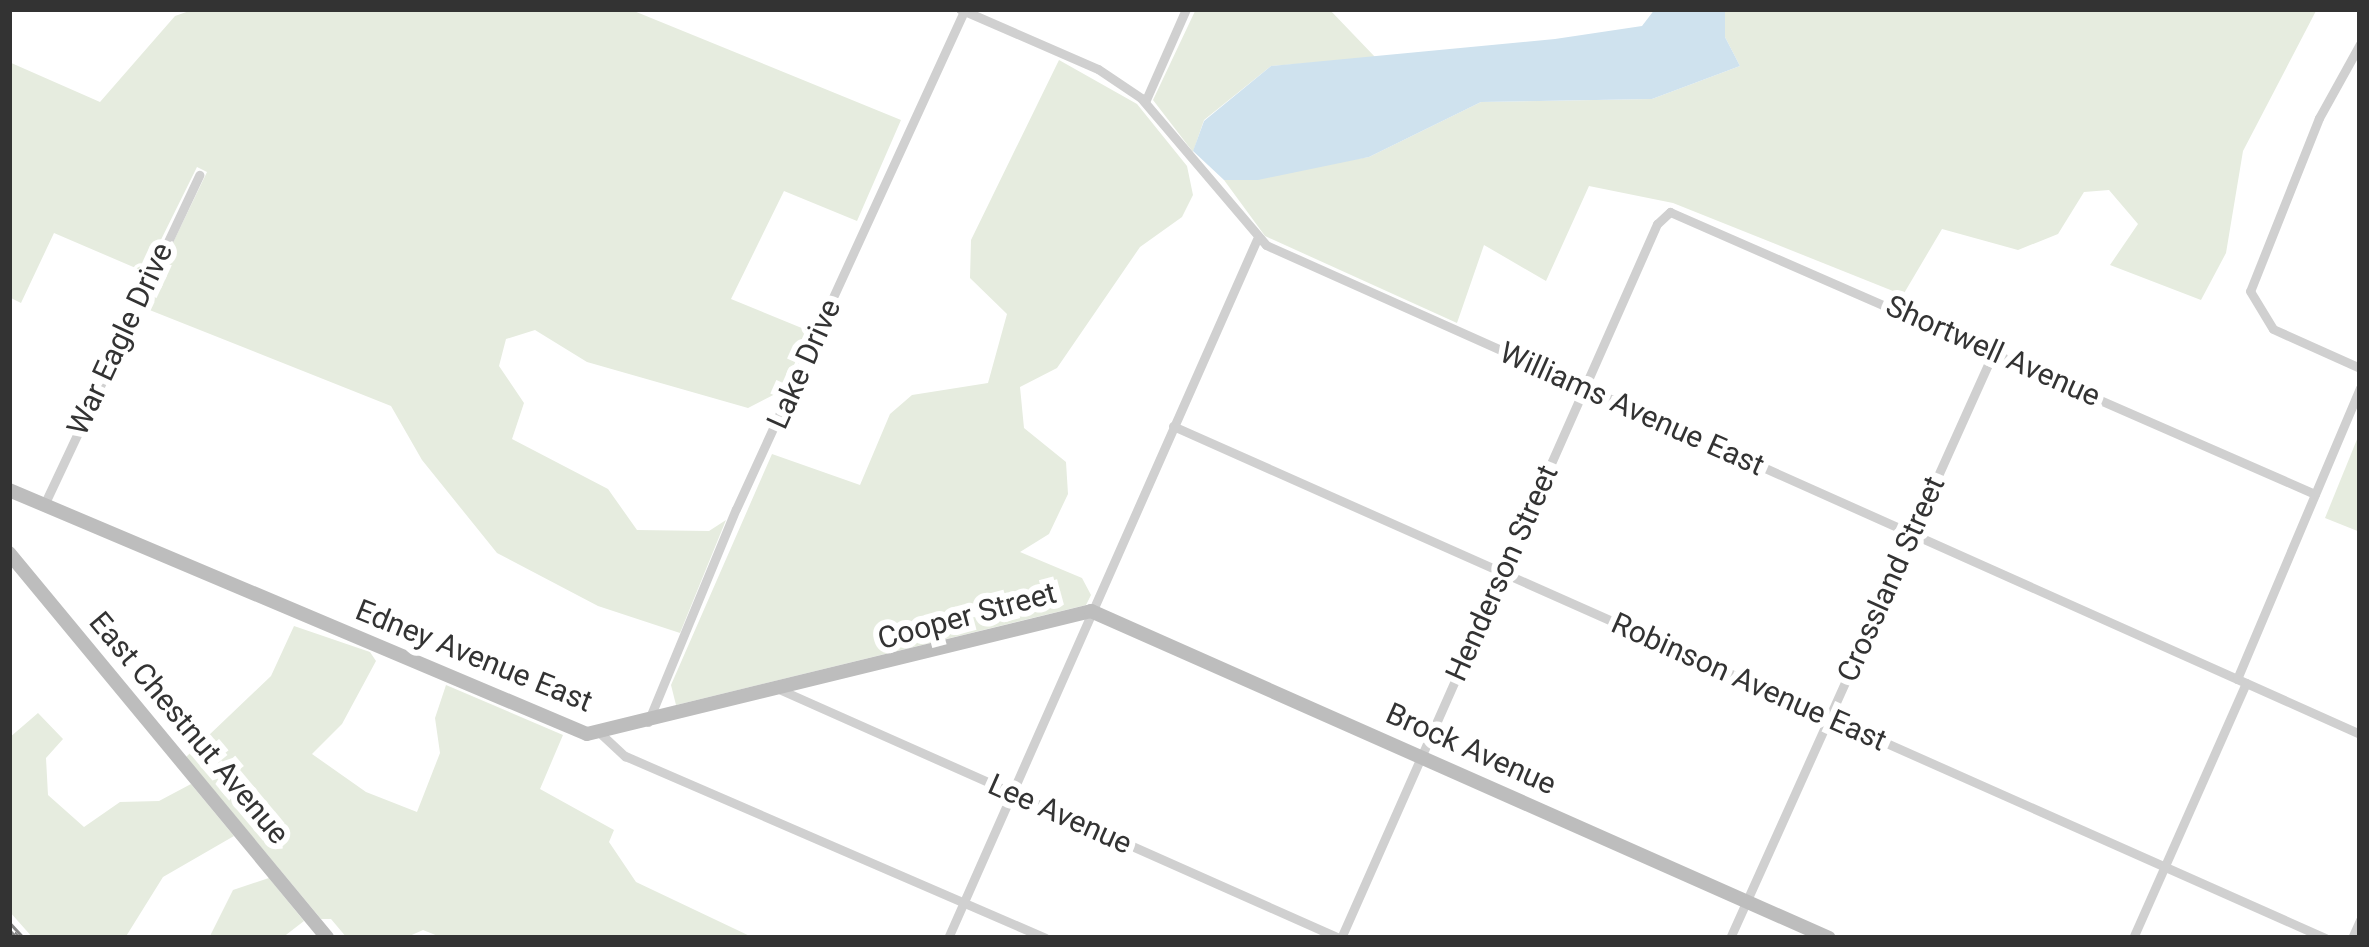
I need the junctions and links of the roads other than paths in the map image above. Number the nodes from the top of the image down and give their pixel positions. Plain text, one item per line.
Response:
1 (1186, 9) edge
2 (963, 10) edge
3 (2360, 44) edge
4 (1145, 102) junction
5 (199, 175) dead end
6 (1670, 212) joint
7 (1257, 239) junction
8 (1994, 351) junction
9 (2360, 368) edge
10 (1585, 388) junction
11 (2360, 388) edge
12 (1173, 426) junction
13 (9, 490) edge
14 (2315, 494) junction
15 (44, 505) junction
16 (1910, 534) junction
17 (9, 553) edge
18 (1501, 572) junction
19 (1091, 611) junction
20 (2242, 681) junction
21 (781, 690) junction
22 (1829, 717) junction
23 (648, 722) junction
24 (601, 734) junction
25 (2360, 734) edge
26 (1420, 755) junction
27 (1013, 794) junction
28 (2165, 867) junction
29 (1746, 901) junction
30 (965, 903) junction
31 (2360, 920) edge
32 (327, 938) edge
33 (948, 938) edge
34 (1045, 938) edge
35 (1340, 938) edge
36 (1730, 938) edge
37 (1829, 938) edge
38 (2133, 938) edge
39 (2325, 938) edge
40 (2352, 938) edge

1 - 4 street
2 - 4 street, Williams Avenue East
2 - 23 street, Lake Drive
3 - 9 street
4 - 7 street, Williams Avenue East
5 - 15 street, War Eagle Drive
6 - 8 street, Shortwell Avenue
6 - 10 street, Henderson Street
7 - 10 street, Williams Avenue East
7 - 12 street, Cooper Street
8 - 14 street, Shortwell Avenue
8 - 16 street, Crossland Street
10 - 16 street, Williams Avenue East
10 - 18 street, Henderson Street
11 - 14 street
12 - 18 street, Robinson Avenue East
12 - 19 street, Cooper Street
13 - 15 street, Edney Avenue East
14 - 20 street
15 - 24 street, Edney Avenue East
16 - 20 street, Williams Avenue East
16 - 22 street, Crossland Street
17 - 32 street, East Chestnut Avenue
18 - 22 street, Robinson Avenue East
18 - 26 street, Henderson Street
19 - 21 street, Cooper Street
19 - 26 street, Brock Avenue
19 - 27 street
20 - 25 street, Williams Avenue East
20 - 28 street
21 - 23 street, Cooper Street
21 - 27 street, Lee Avenue
22 - 28 street, Robinson Avenue East
22 - 29 street, Crossland Street
23 - 24 street, Cooper Street
24 - 30 street, Edney Avenue East
26 - 29 street, Brock Avenue
26 - 35 street, Henderson Street
27 - 30 street
27 - 35 street, Lee Avenue
28 - 38 street
28 - 39 street, Robinson Avenue East
29 - 36 street, Crossland Street
29 - 37 street, Brock Avenue
30 - 33 street
30 - 34 street, Edney Avenue East
31 - 40 street

